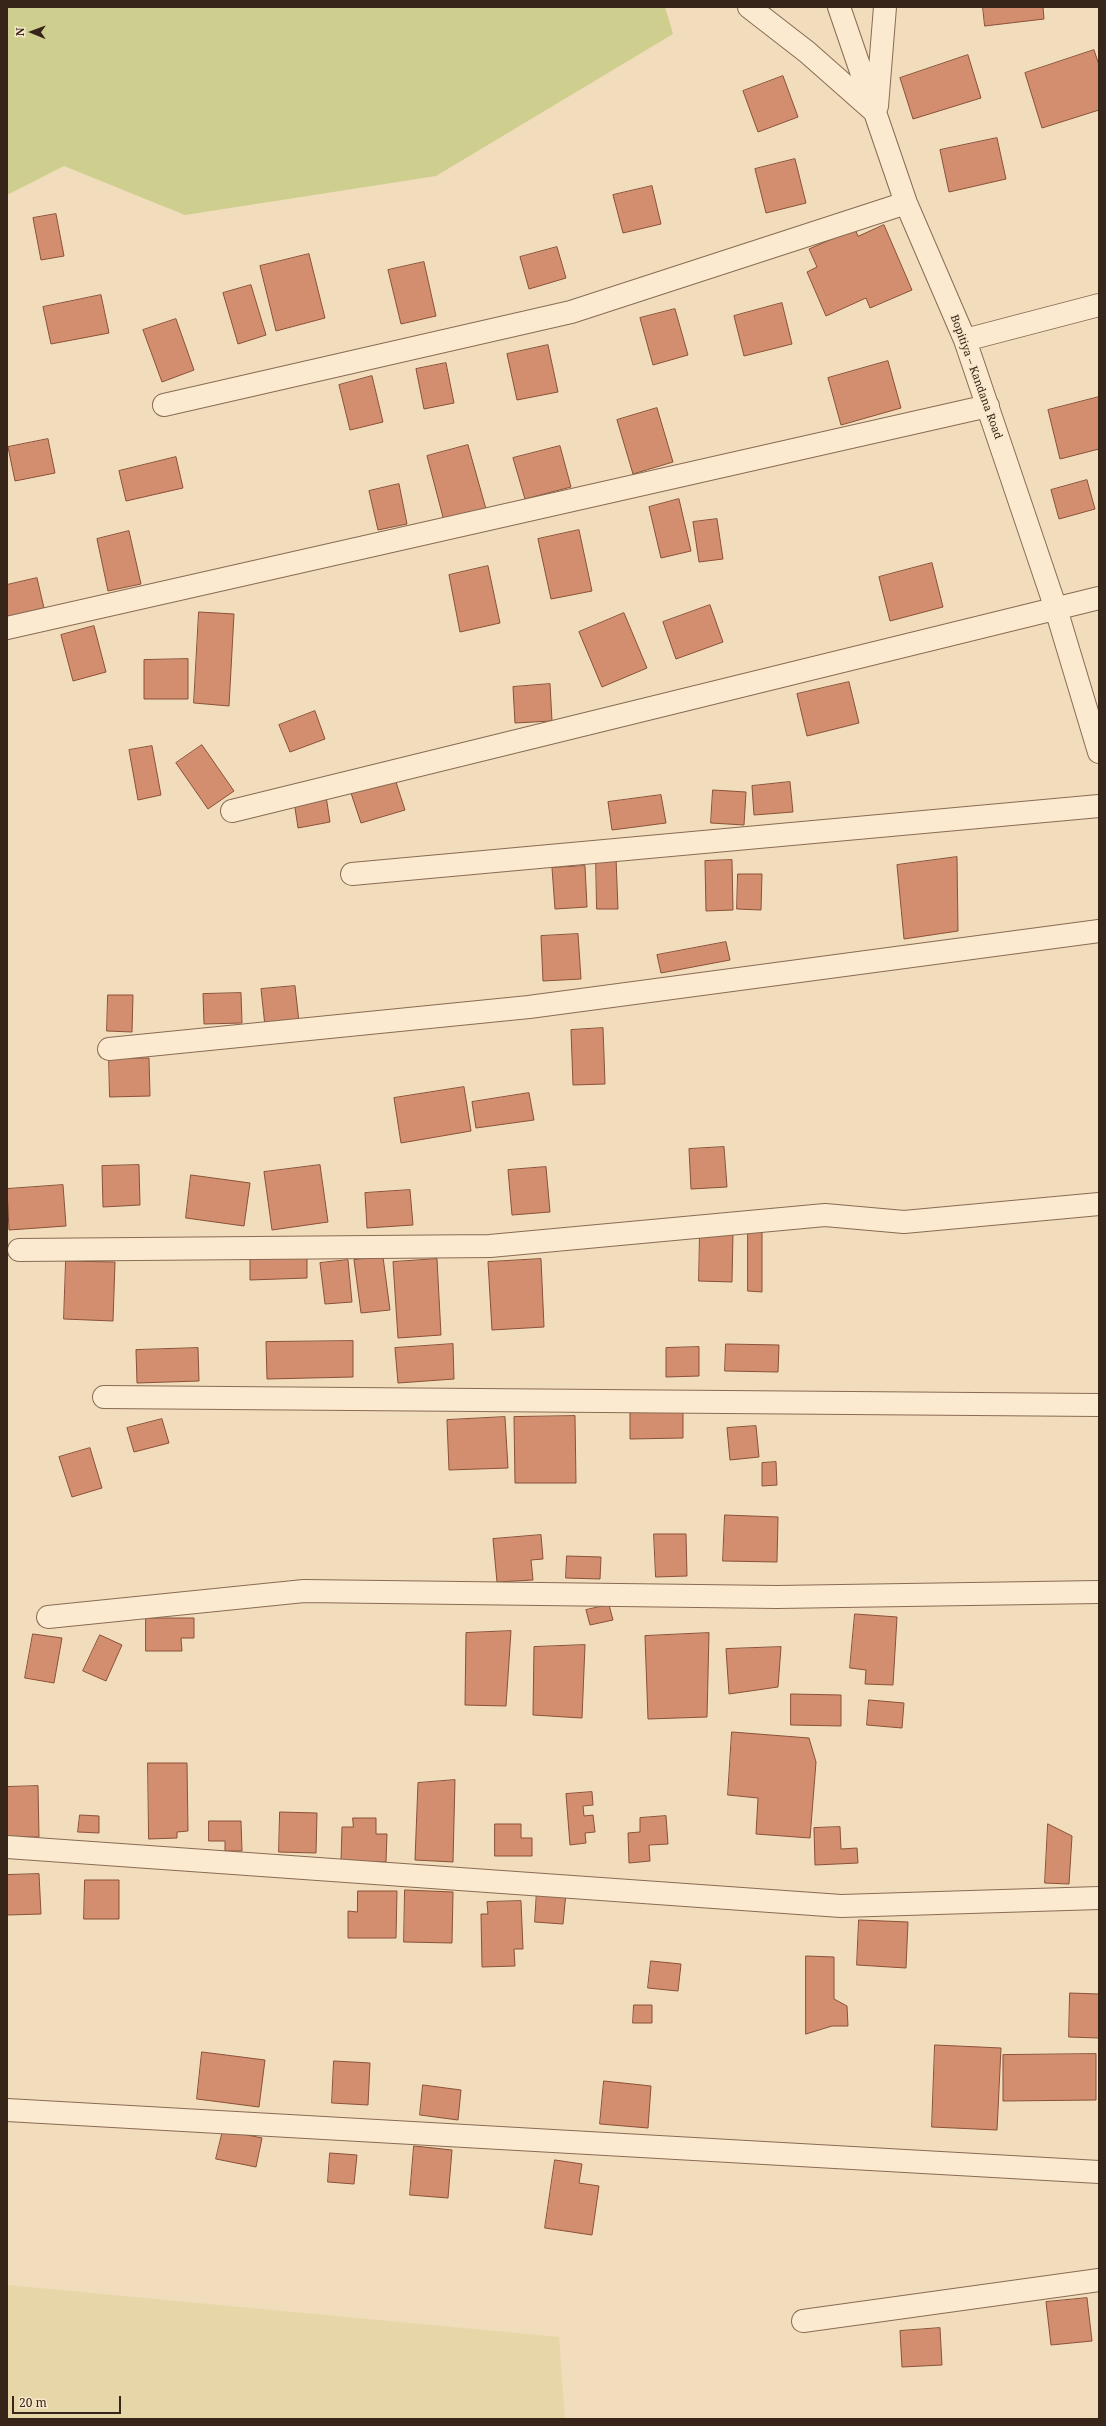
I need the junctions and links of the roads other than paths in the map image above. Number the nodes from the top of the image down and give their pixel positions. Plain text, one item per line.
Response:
1 (749, 7) edge
2 (839, 7) edge
3 (885, 7) edge
4 (876, 113) junction
5 (906, 203) junction
6 (1099, 305) edge
7 (965, 340) junction
8 (164, 405) dead end
9 (988, 406) junction
10 (1099, 598) edge
11 (1056, 610) junction
12 (7, 628) edge
13 (1099, 752) edge
14 (1099, 806) edge
15 (232, 811) dead end
16 (352, 874) dead end
17 (1099, 931) edge
18 (109, 1049) dead end
19 (1099, 1204) edge
20 (19, 1250) dead end
21 (104, 1397) dead end
22 (1099, 1405) edge
23 (1099, 1592) edge
24 (48, 1617) dead end
25 (7, 1847) edge
26 (1099, 1898) edge
27 (7, 2110) edge
28 (1099, 2172) edge
29 (1099, 2280) edge
30 (803, 2321) dead end

1 - 4 street
2 - 4 street, Bopitiya – Kandana Road
3 - 4 street
4 - 5 street, Bopitiya – Kandana Road
5 - 7 street, Bopitiya – Kandana Road
5 - 8 street
6 - 7 street
7 - 9 street, Bopitiya – Kandana Road
9 - 11 street, Bopitiya – Kandana Road
9 - 12 street
10 - 11 street
11 - 13 street, Bopitiya – Kandana Road
11 - 15 street
14 - 16 street
17 - 18 street
19 - 20 street
21 - 22 street
23 - 24 street
25 - 26 street
27 - 28 street
29 - 30 street

